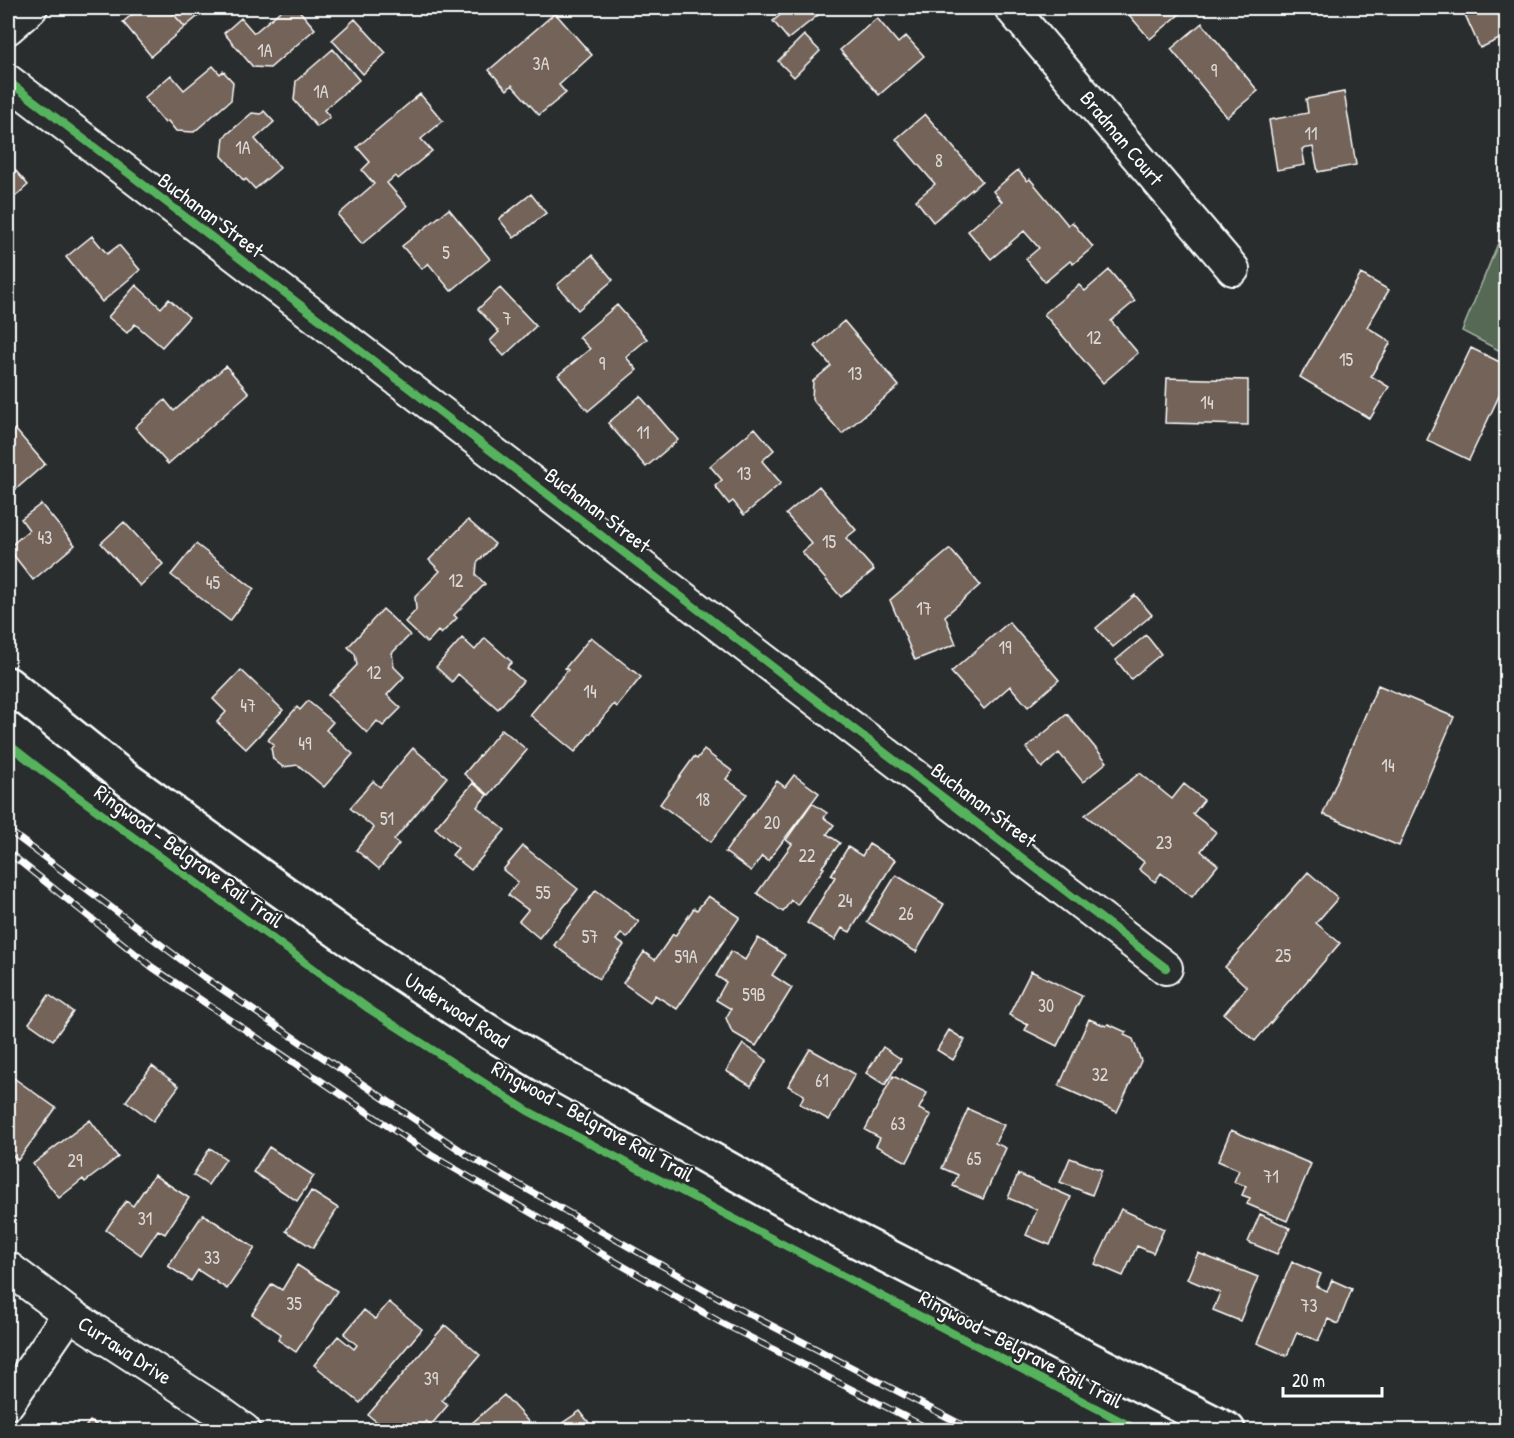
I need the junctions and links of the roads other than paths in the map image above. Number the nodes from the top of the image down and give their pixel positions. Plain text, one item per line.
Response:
1 (31, 8) edge
2 (1011, 8) edge
3 (8, 28) edge
4 (8, 81) edge
5 (1233, 269) dead end
6 (8, 684) edge
7 (1166, 968) dead end
8 (8, 1268) edge
9 (69, 1314) junction
10 (8, 1403) edge
11 (244, 1431) edge
12 (1228, 1431) edge

1 - 3 street
2 - 5 street, Bradman Court
4 - 7 street, Buchanan Street
6 - 12 main road, Underwood Road
8 - 9 street, Currawa Drive
9 - 10 street
9 - 11 street, Currawa Drive

